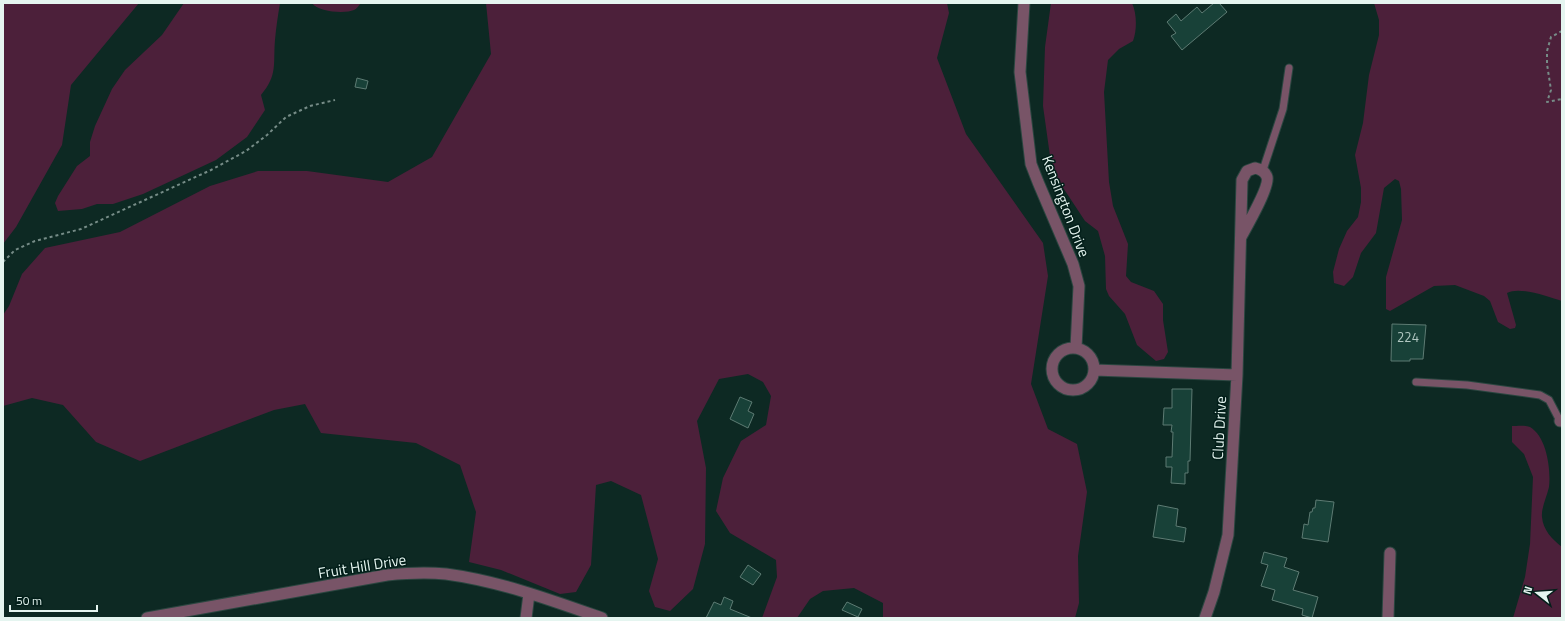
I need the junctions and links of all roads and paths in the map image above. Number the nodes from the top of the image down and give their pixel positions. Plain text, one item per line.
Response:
1 (1024, 3) edge
2 (1562, 21) edge
3 (1562, 26) edge
4 (1562, 31) edge
5 (1289, 68) dead end
6 (1562, 99) edge
7 (336, 100) dead end
8 (1263, 170) junction
9 (1242, 237) junction
10 (3, 262) edge
11 (1076, 348) junction
12 (1094, 370) junction
13 (1237, 375) junction
14 (1416, 382) dead end
15 (1561, 421) edge
16 (1390, 553) dead end
17 (530, 594) junction
18 (147, 618) edge
19 (526, 618) edge
20 (602, 618) edge
21 (1205, 618) edge
22 (1388, 618) edge

1 - 11 street, Kensington Drive
2 - 3 path
4 - 6 path
5 - 8 lane
7 - 10 path
8 - 9 street, Club Drive
8 - 9 street, Club Drive
9 - 13 street, Club Drive
11 - 12 street
11 - 12 street
12 - 13 street
13 - 21 street, Club Drive
14 - 15 lane
16 - 22 street
17 - 18 street, Fruit Hill Drive
17 - 19 street
17 - 20 street, Fruit Hill Drive

